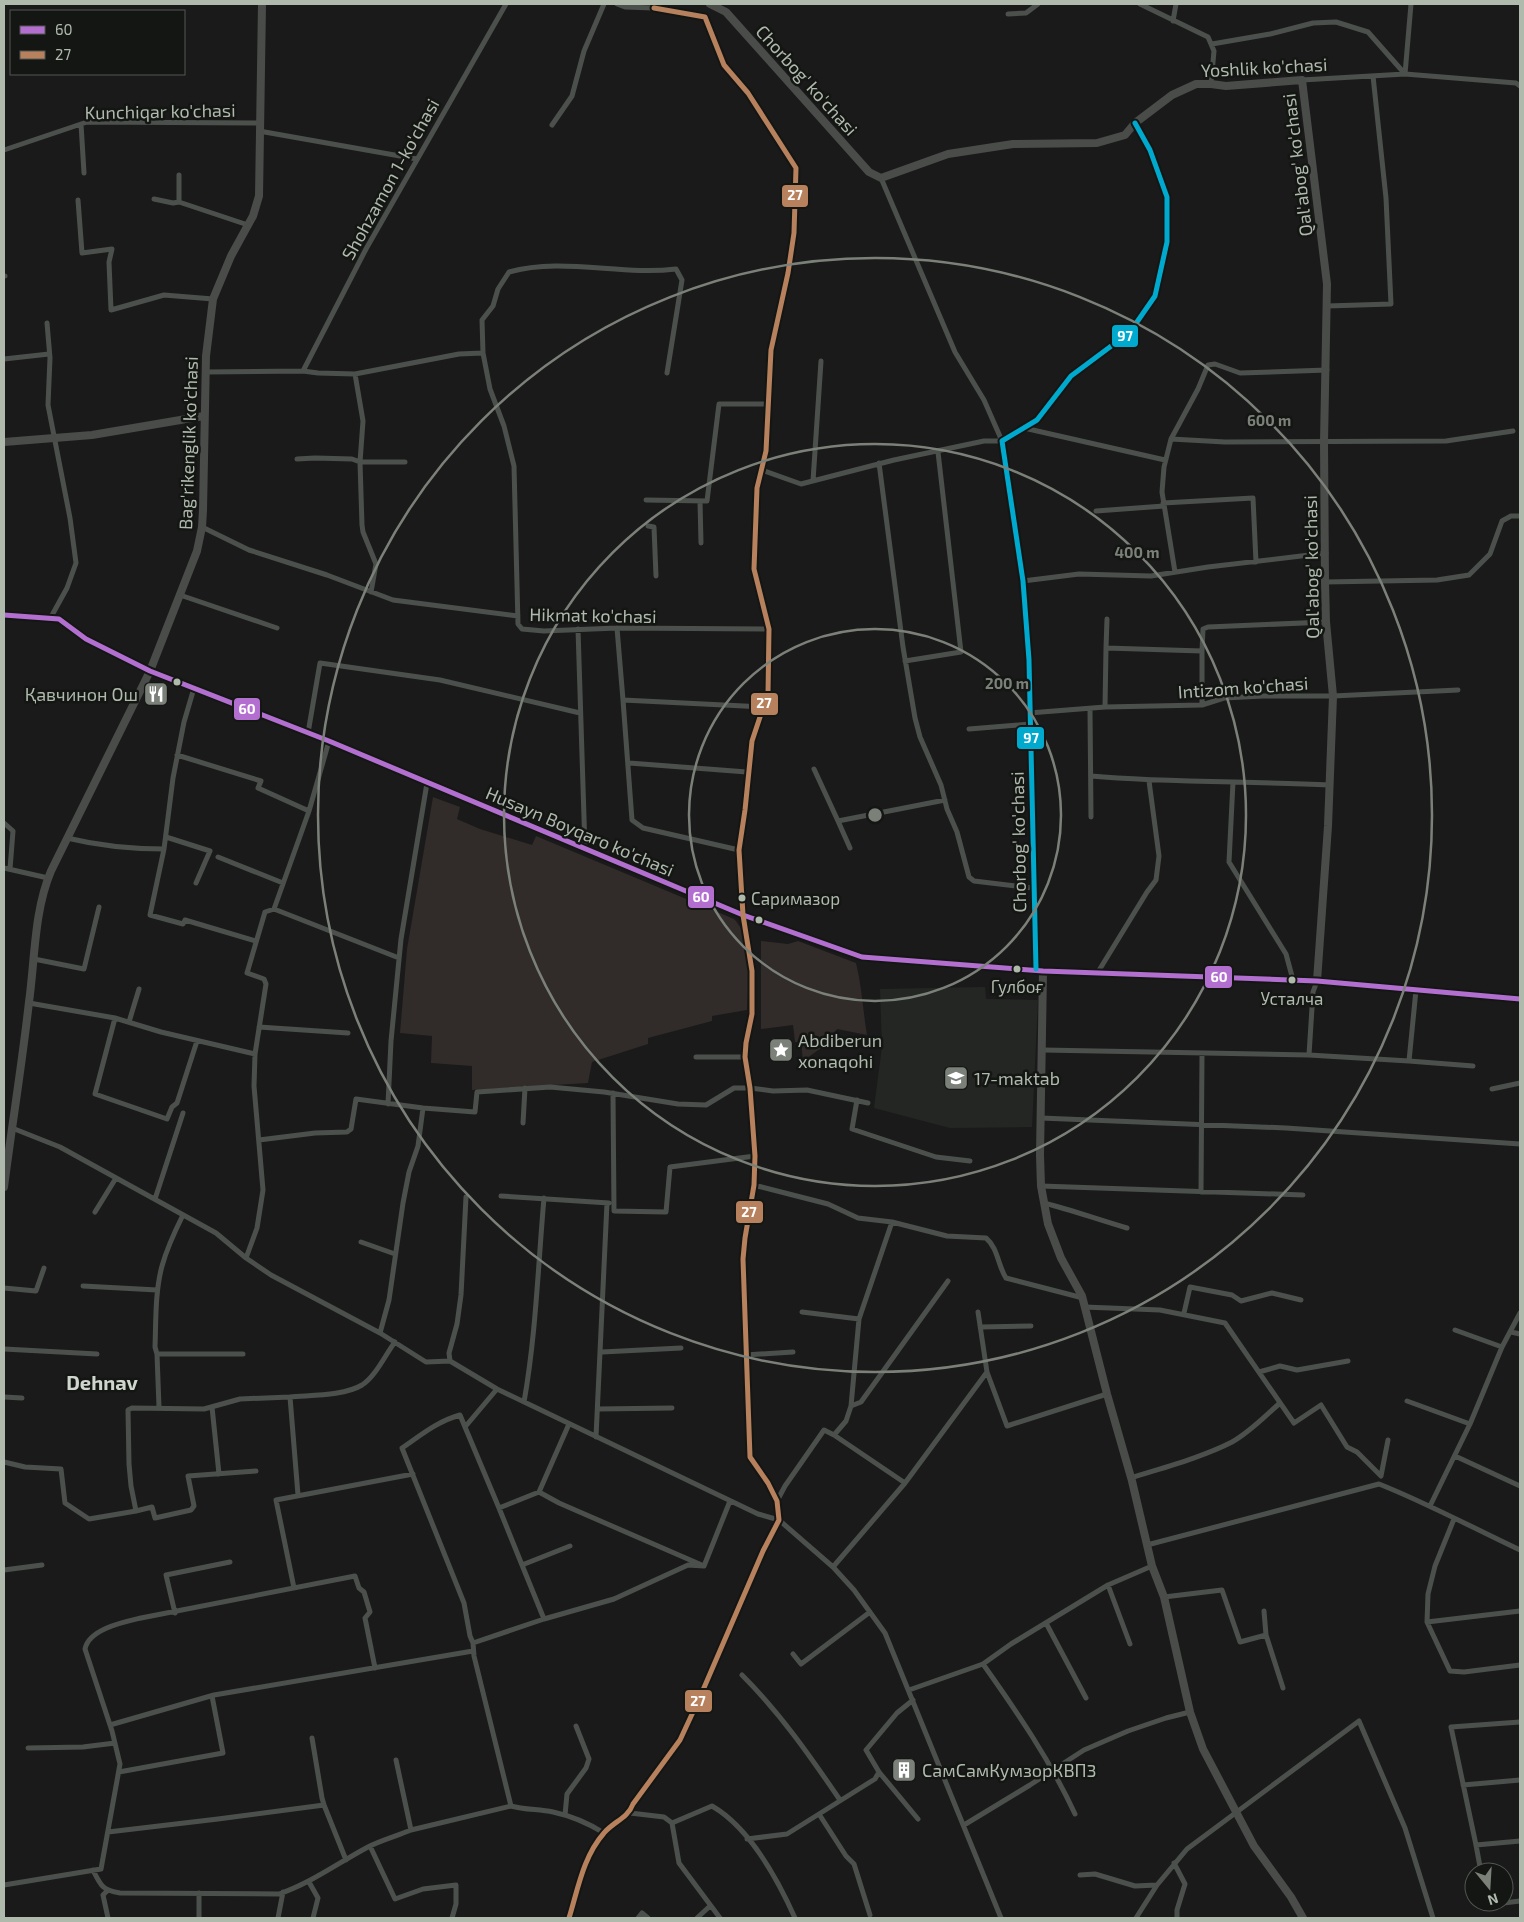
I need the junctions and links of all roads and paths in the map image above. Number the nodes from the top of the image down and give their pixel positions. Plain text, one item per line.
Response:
1 (262, 4) edge
2 (506, 4) edge
3 (604, 4) edge
4 (617, 4) edge
5 (710, 4) edge
6 (1038, 4) edge
7 (1140, 4) edge
8 (1176, 4) edge
9 (1411, 4) edge
10 (654, 6) edge
11 (1008, 14) dead end
12 (1173, 21) junction
13 (1212, 44) junction
14 (1405, 74) junction
15 (1373, 76) junction
16 (1302, 80) junction
17 (1211, 84) junction
18 (1520, 86) edge
19 (1135, 123) junction
20 (81, 124) junction
21 (552, 125) dead end
22 (260, 127) junction
23 (4, 150) edge
24 (417, 159) junction
25 (84, 172) dead end
26 (179, 175) dead end
27 (881, 178) junction
28 (154, 199) dead end
29 (78, 200) dead end
30 (179, 202) junction
31 (248, 225) junction
32 (213, 300) junction
33 (1327, 306) junction
34 (46, 323) dead end
35 (483, 352) junction
36 (49, 354) junction
37 (4, 358) edge
38 (821, 361) dead end
39 (1326, 370) junction
40 (303, 371) junction
41 (206, 372) junction
42 (667, 373) dead end
43 (355, 374) junction
44 (769, 404) junction
45 (204, 416) junction
46 (1024, 428) junction
47 (1513, 431) dead end
48 (54, 438) junction
49 (1171, 439) junction
50 (1002, 441) junction
51 (4, 442) edge
52 (1324, 442) junction
53 (938, 452) junction
54 (297, 458) dead end
55 (1165, 460) junction
56 (360, 462) junction
57 (406, 462) dead end
58 (879, 463) junction
59 (762, 470) junction
60 (813, 481) junction
61 (646, 500) dead end
62 (700, 501) junction
63 (1164, 505) junction
64 (1096, 511) dead end
65 (1520, 516) edge
66 (648, 526) dead end
67 (202, 527) junction
68 (700, 543) dead end
69 (1326, 554) junction
70 (1256, 562) junction
71 (1175, 572) junction
72 (656, 576) dead end
73 (1023, 581) junction
74 (1325, 582) junction
75 (371, 592) junction
76 (180, 594) junction
77 (4, 615) edge
78 (518, 616) junction
79 (51, 617) junction
80 (1107, 619) dead end
81 (1326, 622) junction
82 (276, 628) dead end
83 (617, 628) junction
84 (578, 629) junction
85 (768, 629) junction
86 (1106, 648) junction
87 (1202, 651) junction
88 (905, 660) junction
89 (150, 670) junction
90 (194, 688) junction
91 (1458, 690) dead end
92 (1333, 696) junction
93 (623, 700) junction
94 (1202, 705) junction
95 (764, 706) junction
96 (1105, 707) junction
97 (1090, 709) junction
98 (580, 713) junction
99 (1030, 713) junction
100 (1030, 724) junction
101 (969, 729) dead end
102 (308, 733) junction
103 (329, 741) junction
104 (177, 755) junction
105 (629, 764) junction
106 (814, 769) dead end
107 (748, 772) junction
108 (1091, 776) junction
109 (1149, 781) junction
110 (1233, 782) junction
111 (427, 783) junction
112 (1330, 785) junction
113 (945, 800) junction
114 (309, 811) junction
115 (1091, 817) dead end
116 (838, 822) junction
117 (4, 823) edge
118 (166, 837) junction
119 (67, 838) junction
120 (850, 848) dead end
121 (164, 849) junction
122 (585, 849) junction
123 (738, 850) junction
124 (218, 857) dead end
125 (4, 868) edge
126 (10, 869) junction
127 (48, 878) junction
128 (283, 883) junction
129 (196, 884) dead end
130 (1033, 888) junction
131 (99, 906) dead end
132 (274, 909) junction
133 (742, 915) junction
134 (256, 941) junction
135 (399, 958) junction
136 (34, 959) junction
137 (1039, 970) junction
138 (1098, 972) junction
139 (1293, 980) junction
140 (1317, 981) junction
141 (139, 989) dead end
142 (1416, 990) junction
143 (1520, 999) edge
144 (29, 1003) junction
145 (115, 1018) junction
146 (129, 1022) junction
147 (259, 1027) junction
148 (348, 1033) dead end
149 (197, 1041) junction
150 (1042, 1050) junction
151 (1202, 1053) junction
152 (255, 1054) junction
153 (1309, 1055) junction
154 (696, 1057) dead end
155 (745, 1057) junction
156 (1409, 1061) junction
157 (1473, 1066) dead end
158 (1520, 1083) edge
159 (525, 1088) junction
160 (750, 1088) junction
161 (1492, 1089) dead end
162 (613, 1093) junction
163 (857, 1100) junction
164 (868, 1103) dead end
165 (388, 1104) junction
166 (423, 1108) junction
167 (183, 1112) dead end
168 (1041, 1118) junction
169 (523, 1123) dead end
170 (1203, 1125) junction
171 (8, 1126) edge
172 (259, 1140) junction
173 (1520, 1144) edge
174 (755, 1156) junction
175 (970, 1161) dead end
176 (116, 1178) junction
177 (754, 1185) junction
178 (1041, 1186) junction
179 (4, 1187) edge
180 (1201, 1192) junction
181 (1303, 1195) dead end
182 (501, 1196) dead end
183 (466, 1197) dead end
184 (544, 1198) junction
185 (155, 1199) junction
186 (607, 1203) junction
187 (614, 1203) junction
188 (1043, 1203) junction
189 (95, 1212) dead end
190 (183, 1215) junction
191 (892, 1222) junction
192 (1127, 1228) dead end
193 (360, 1242) dead end
194 (395, 1254) junction
195 (246, 1258) junction
196 (44, 1268) dead end
197 (948, 1281) dead end
198 (83, 1286) dead end
199 (4, 1288) edge
200 (157, 1290) junction
201 (1082, 1298) junction
202 (1300, 1300) dead end
203 (1084, 1307) junction
204 (802, 1312) dead end
205 (978, 1312) dead end
206 (1184, 1313) junction
207 (1520, 1313) edge
208 (859, 1319) junction
209 (1031, 1326) dead end
210 (981, 1327) junction
211 (1456, 1330) dead end
212 (1511, 1332) junction
213 (380, 1333) junction
214 (1520, 1334) edge
215 (394, 1342) junction
216 (1502, 1347) junction
217 (681, 1348) dead end
218 (4, 1349) edge
219 (602, 1352) junction
220 (793, 1352) dead end
221 (97, 1354) dead end
222 (157, 1354) junction
223 (243, 1354) dead end
224 (746, 1355) junction
225 (450, 1360) junction
226 (1348, 1360) dead end
227 (988, 1372) junction
228 (1259, 1372) junction
229 (497, 1388) junction
230 (1107, 1394) junction
231 (4, 1397) edge
232 (290, 1397) junction
233 (22, 1398) dead end
234 (1406, 1401) dead end
235 (524, 1402) junction
236 (1280, 1403) junction
237 (851, 1406) junction
238 (212, 1407) junction
239 (159, 1408) junction
240 (672, 1408) dead end
241 (598, 1409) junction
242 (569, 1424) junction
243 (1470, 1424) junction
244 (465, 1427) junction
245 (834, 1435) junction
246 (596, 1437) junction
247 (1388, 1440) dead end
248 (1455, 1456) junction
249 (4, 1462) edge
250 (256, 1471) dead end
251 (219, 1474) junction
252 (413, 1474) junction
253 (1381, 1476) junction
254 (1131, 1478) junction
255 (905, 1483) junction
256 (1379, 1484) junction
257 (1520, 1486) edge
258 (539, 1492) junction
259 (298, 1495) junction
260 (730, 1501) junction
261 (777, 1501) junction
262 (1430, 1506) junction
263 (499, 1508) junction
264 (136, 1511) junction
265 (1454, 1519) junction
266 (779, 1520) junction
267 (1147, 1545) junction
268 (570, 1546) dead end
269 (1520, 1550) edge
270 (230, 1562) dead end
271 (42, 1565) dead end
272 (522, 1565) junction
273 (704, 1566) junction
274 (1152, 1566) junction
275 (833, 1567) junction
276 (4, 1570) edge
277 (1108, 1585) junction
278 (294, 1588) junction
279 (1164, 1597) junction
280 (1264, 1611) dead end
281 (1520, 1611) edge
282 (870, 1612) junction
283 (175, 1613) junction
284 (544, 1620) junction
285 (1427, 1622) junction
286 (1046, 1623) junction
287 (1266, 1635) junction
288 (474, 1643) junction
289 (1130, 1644) dead end
290 (473, 1651) junction
291 (793, 1654) dead end
292 (983, 1664) junction
293 (1520, 1665) edge
294 (375, 1668) junction
295 (742, 1675) dead end
296 (1283, 1688) dead end
297 (909, 1690) junction
298 (212, 1696) junction
299 (1086, 1698) dead end
300 (912, 1700) junction
301 (1190, 1712) junction
302 (1520, 1722) edge
303 (110, 1725) junction
304 (576, 1726) dead end
305 (312, 1738) dead end
306 (115, 1743) junction
307 (28, 1748) dead end
308 (396, 1760) dead end
309 (1053, 1770) junction
310 (119, 1772) junction
311 (880, 1772) junction
312 (1520, 1780) edge
313 (1463, 1785) junction
314 (840, 1800) junction
315 (324, 1805) junction
316 (511, 1806) junction
317 (1237, 1811) junction
318 (630, 1813) junction
319 (819, 1814) junction
320 (1075, 1814) dead end
321 (565, 1815) junction
322 (918, 1819) dead end
323 (672, 1823) junction
324 (964, 1825) junction
325 (411, 1830) junction
326 (108, 1832) junction
327 (604, 1833) junction
328 (747, 1839) junction
329 (1520, 1841) edge
330 (1476, 1845) junction
331 (370, 1846) junction
332 (346, 1860) junction
333 (1479, 1862) edge
334 (1174, 1863) junction
335 (93, 1870) junction
336 (1080, 1874) dead end
337 (309, 1882) junction
338 (4, 1885) edge
339 (1156, 1885) junction
340 (107, 1891) junction
341 (283, 1892) junction
342 (199, 1893) junction
343 (710, 1906) junction
344 (870, 1915) dead end
345 (108, 1918) edge
346 (199, 1918) edge
347 (278, 1918) edge
348 (313, 1918) edge
349 (452, 1918) edge
350 (569, 1918) edge
351 (638, 1918) edge
352 (648, 1918) edge
353 (697, 1918) edge
354 (720, 1918) edge
355 (795, 1918) edge
356 (1001, 1918) edge
357 (1136, 1918) edge
358 (1177, 1918) edge
359 (1303, 1918) edge
360 (1433, 1918) edge

1 - 22 street, Bag'rikenglik ko'chasi
2 - 24 street, Shohzamon 1-ko'chasi
3 - 21 street
4 - 10 street
5 - 27 street, Chorbog' ko'chasi
6 - 11 street
7 - 12 street
8 - 12 street
9 - 14 street
10 - 44 street
12 - 13 street
13 - 14 street
13 - 17 street
14 - 15 street, Yoshlik ko'chasi
14 - 18 street, Yoshlik ko'chasi
15 - 16 street, Yoshlik ko'chasi
15 - 33 street
16 - 17 street, Yoshlik ko'chasi
16 - 33 street, Qal'abog' ko'chasi
17 - 19 street, Yoshlik ko'chasi
19 - 27 street, Yoshlik ko'chasi
19 - 46 street
20 - 22 street, Kunchiqar ko'chasi
20 - 23 street, Kunchiqar ko'chasi
20 - 25 street
22 - 24 street, Kunchiqar ko'chasi
22 - 31 street, Bag'rikenglik ko'chasi
24 - 40 street, Shohzamon 1-ko'chasi
26 - 30 street
27 - 50 street, Сhorbog' ko'chasi
28 - 30 street
29 - 32 street
30 - 31 street
31 - 32 street, Bag'rikenglik ko'chasi
32 - 41 street, Bag'rikenglik ko'chasi
33 - 39 street, Qal'abog' ko'chasi
34 - 36 street
35 - 42 street
35 - 43 street
35 - 78 street
36 - 37 street
36 - 48 street
38 - 60 street
39 - 49 street
39 - 52 street, Qal'abog' ko'chasi
40 - 41 street
40 - 43 street
41 - 45 street, Bag'rikenglik ko'chasi
43 - 56 street
44 - 59 street
44 - 62 street
45 - 48 street
45 - 67 street, Bag'rikenglik ko'chasi
46 - 50 street
46 - 55 street
47 - 52 street
48 - 51 street
48 - 79 street
49 - 52 street
49 - 55 street
50 - 53 street
50 - 73 street, Сhorbog' ko'chasi
52 - 69 street, Qal'abog' ko'chasi
53 - 58 street
53 - 88 street
54 - 56 street
55 - 63 street
56 - 57 street
56 - 75 street
58 - 60 street
58 - 88 street
59 - 60 street
59 - 85 street
61 - 62 street
62 - 68 street
63 - 64 street
63 - 70 street
63 - 71 street
65 - 74 street
66 - 72 street
67 - 75 street, Hikmat ko'chasi
67 - 76 street, Bag'rikenglik ko'chasi
69 - 70 street
69 - 74 street, Qal'abog' ko'chasi
70 - 71 street
71 - 73 street
73 - 99 street, Сhorbog' ko'chasi
74 - 81 street, Qal'abog' ko'chasi
75 - 78 street, Hikmat ko'chasi
76 - 82 street
76 - 89 street, Bag'rikenglik ko'chasi
77 - 79 street
78 - 84 street, Hikmat ko'chasi
79 - 89 street
80 - 86 street
81 - 87 street
81 - 92 street, Qal'abog' ko'chasi
83 - 84 street, Hikmat ko'chasi
83 - 85 street, Hikmat ko'chasi
83 - 93 street
84 - 98 street
85 - 95 street
86 - 87 street
86 - 96 street
87 - 94 street
88 - 113 street
89 - 90 street, Husayn Boyqaro ko'chasi
89 - 119 street, Bag'rikenglik ko'chasi
90 - 102 street, Husayn Boyqaro ko'chasi
90 - 104 street
91 - 92 street, Intizom ko'chasi
92 - 94 street, Intizom ko'chasi
92 - 112 street, Qal'abog' ko'chasi
93 - 95 street
93 - 105 street
94 - 96 street, Intizom ko'chasi
95 - 107 street
96 - 97 street, Intizom ko'chasi
97 - 99 street, Intizom ko'chasi
97 - 108 street
98 - 102 street
98 - 122 street
99 - 100 street, Сhorbog' ko'chasi
100 - 101 street
100 - 130 street, Сhorbog' ko'chasi
102 - 103 street, Husayn Boyqaro ko'chasi
103 - 111 street, Husayn Boyqaro ko'chasi
103 - 114 street
104 - 114 street
104 - 118 street
105 - 107 street
105 - 123 street
106 - 116 street
107 - 123 street
108 - 109 street
108 - 115 street
109 - 110 street
109 - 138 street
110 - 112 street
110 - 139 street
111 - 122 street, Husayn Boyqaro ko'chasi
111 - 135 street
112 - 140 street, Qal'abog' ko'chasi
113 - 116 street
113 - 130 street
114 - 128 street
116 - 120 street
117 - 126 street
118 - 121 street
118 - 129 street
119 - 121 street
119 - 127 street, Bag'rikenglik ko'chasi
121 - 134 street
122 - 133 street, Husayn Boyqaro ko'chasi
123 - 133 street
124 - 128 street
125 - 126 street
126 - 127 street
127 - 136 street, Bag'rikenglik ko'chasi
128 - 132 street
130 - 137 street, Сhorbog' ko'chasi
131 - 136 street
132 - 134 street
132 - 135 street
133 - 137 street, Husayn Boyqaro ko'chasi
133 - 155 street
134 - 147 street
135 - 165 street
136 - 144 street, Bag'rikenglik ko'chasi
137 - 138 street, Husayn Boyqaro ko'chasi
137 - 150 street
138 - 139 street, Husayn Boyqaro ko'chasi
139 - 140 street, Husayn Boyqaro ko'chasi
140 - 142 street, Husayn Boyqaro ko'chasi
140 - 153 street, Qal'abog' ko'chasi
141 - 146 street
142 - 143 street, Husayn Boyqaro ko'chasi
142 - 156 street
144 - 145 street
144 - 171 street, Bag'rikenglik ko'chasi
145 - 146 street
145 - 149 street
146 - 149 street
147 - 148 street
147 - 152 street
149 - 152 street
150 - 151 street
150 - 168 street
151 - 153 street
151 - 170 street
152 - 172 street
153 - 156 street
154 - 155 street
155 - 160 street
156 - 157 street
158 - 161 street
159 - 162 street
159 - 166 street
159 - 169 street
160 - 162 street
160 - 163 street
160 - 174 street
162 - 187 street
163 - 164 street
163 - 175 street
165 - 166 street
165 - 172 street
166 - 194 street
167 - 185 street
168 - 170 street
168 - 178 street
170 - 173 street
170 - 180 street
171 - 176 street
171 - 179 street, Bag'rikenglik ko'chasi
172 - 195 street
174 - 177 street
174 - 187 street
176 - 185 street
176 - 189 street
177 - 191 street
177 - 224 street
178 - 180 street
178 - 188 street
180 - 181 street
182 - 184 street
183 - 225 street
184 - 186 street
184 - 235 street
185 - 190 street
186 - 187 street
186 - 219 street
188 - 192 street
188 - 201 street
190 - 195 street
190 - 200 street
191 - 201 street
191 - 208 street
193 - 194 street
194 - 213 street
195 - 213 street
196 - 199 street
197 - 237 street
198 - 200 street
200 - 222 street
201 - 203 street
202 - 206 street
203 - 206 street
203 - 230 street
204 - 208 street
205 - 210 street
206 - 228 street
207 - 212 street
208 - 237 street
209 - 210 street
210 - 227 street
211 - 216 street
212 - 214 street
212 - 216 street
213 - 215 street
215 - 225 street
215 - 232 street
216 - 243 street
217 - 219 street
218 - 221 street
219 - 241 street
220 - 224 street
222 - 223 street
222 - 239 street
224 - 261 street
225 - 229 street
226 - 228 street
227 - 230 street
227 - 255 street
228 - 236 street
229 - 235 street
229 - 244 street
230 - 254 street
231 - 233 street
232 - 238 street
232 - 259 street
234 - 243 street
235 - 242 street
236 - 253 street
236 - 254 street
237 - 245 street
238 - 239 street
238 - 251 street
239 - 264 street
240 - 241 street
241 - 246 street
242 - 246 street
242 - 258 street
243 - 248 street
244 - 252 street
244 - 263 street
245 - 255 street
245 - 261 street
246 - 260 street
247 - 253 street
248 - 257 street
248 - 262 street
249 - 264 street
250 - 251 street
251 - 264 street
252 - 259 street
252 - 288 street
253 - 256 street
254 - 267 street
255 - 275 street
256 - 262 street
256 - 267 street
258 - 263 street
258 - 273 street
259 - 278 street
260 - 266 street
260 - 273 street
261 - 266 street
262 - 265 street
263 - 272 street
265 - 269 street
265 - 285 street
266 - 275 street
266 - 318 street
267 - 274 street
268 - 272 street
270 - 283 street
271 - 276 street
272 - 284 street
273 - 284 street
274 - 277 street
274 - 279 street
275 - 282 street
277 - 286 street
277 - 289 street
278 - 283 street
278 - 294 street
279 - 287 street
279 - 301 street
280 - 287 street
281 - 285 street
282 - 291 street
282 - 297 street
283 - 303 street
284 - 288 street
285 - 293 street
286 - 292 street
286 - 299 street
287 - 296 street
288 - 290 street
290 - 294 street
290 - 316 street
292 - 297 street
292 - 309 street
294 - 298 street
295 - 314 street
297 - 300 street
298 - 303 street
298 - 310 street
300 - 311 street
300 - 324 street
301 - 309 street
301 - 317 street
302 - 313 street
303 - 306 street
304 - 321 street
305 - 315 street
306 - 307 street
306 - 310 street
308 - 325 street
309 - 320 street
309 - 324 street
310 - 326 street
311 - 314 street
311 - 322 street
312 - 313 street
313 - 330 street
314 - 319 street
315 - 326 street
315 - 332 street
316 - 321 street
316 - 325 street
317 - 334 street
317 - 359 street
317 - 360 street
318 - 323 street
318 - 327 street
319 - 328 street
319 - 344 street
321 - 327 street
323 - 328 street
323 - 343 street
324 - 356 street
325 - 331 street
326 - 335 street
327 - 350 street
328 - 355 street
329 - 330 street
330 - 333 street
331 - 332 street
331 - 349 street
332 - 337 street
334 - 339 street
334 - 358 street
335 - 338 street
335 - 340 street
336 - 339 street
337 - 341 street
337 - 348 street
339 - 357 street
340 - 342 street
340 - 345 street
341 - 342 street
341 - 347 street
342 - 346 street
343 - 353 street
343 - 354 street
351 - 352 street

